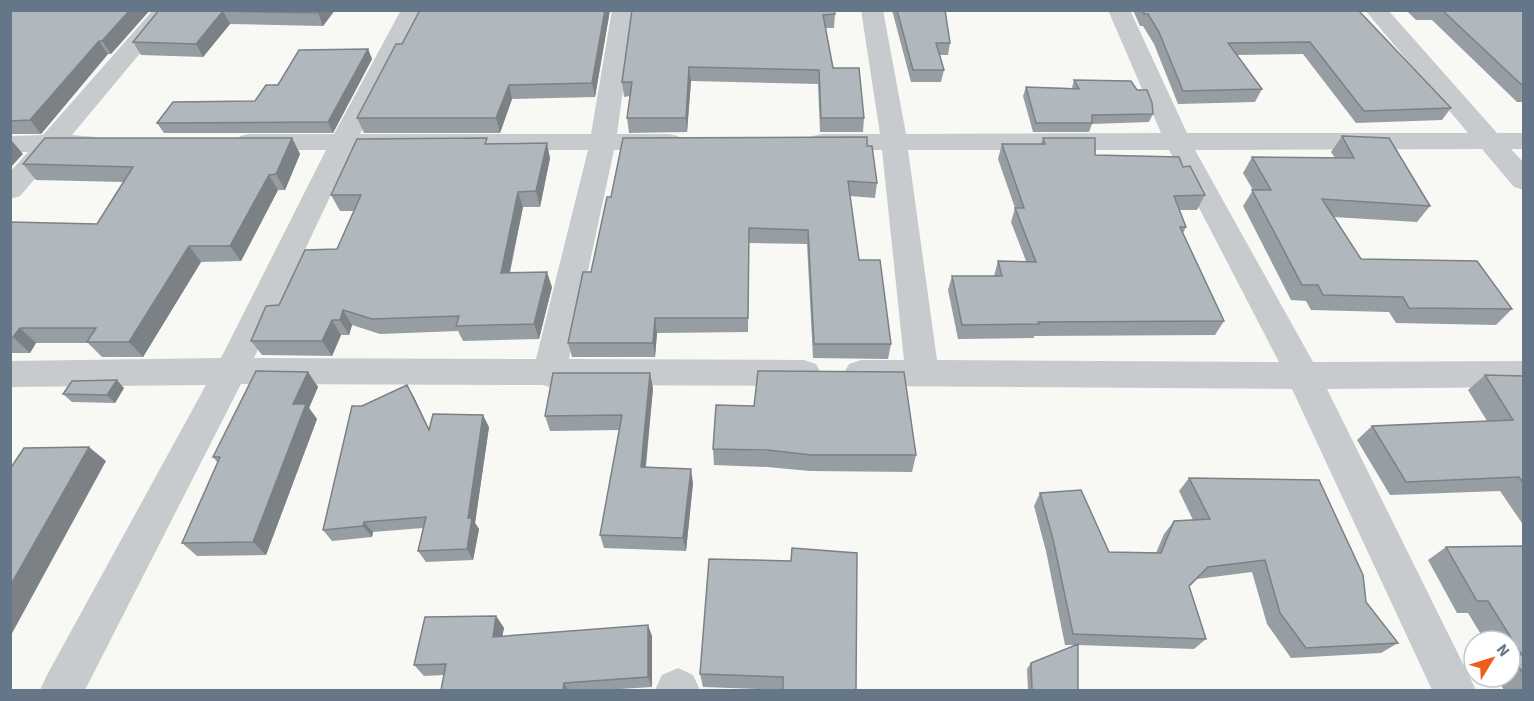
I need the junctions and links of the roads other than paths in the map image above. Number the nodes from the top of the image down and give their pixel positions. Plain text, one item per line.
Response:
1 (165, 10) edge
2 (412, 10) edge
3 (623, 10) edge
4 (872, 10) edge
5 (1119, 10) edge
6 (1376, 10) edge
7 (1177, 140) junction
8 (894, 141) junction
9 (1490, 141) junction
10 (1524, 141) edge
11 (226, 142) edge
12 (343, 142) junction
13 (603, 142) junction
14 (696, 142) edge
15 (801, 142) edge
16 (50, 143) junction
17 (109, 143) edge
18 (10, 144) edge
19 (1524, 181) edge
20 (10, 190) edge
21 (231, 371) junction
22 (922, 373) junction
23 (10, 374) edge
24 (549, 374) junction
25 (1524, 374) edge
26 (1303, 376) junction
27 (62, 690) edge
28 (1455, 690) edge

1 - 16 street
2 - 12 street
3 - 13 street
4 - 8 street
5 - 7 street
6 - 9 street
7 - 8 street
7 - 9 street
7 - 26 street
8 - 15 street
8 - 22 street
9 - 10 street
9 - 19 street
11 - 12 street
12 - 13 street
12 - 21 street
13 - 14 street
13 - 24 street
16 - 17 street
16 - 18 street
16 - 20 street
21 - 23 street
21 - 24 street
21 - 27 street
22 - 24 street
22 - 26 street
25 - 26 street
26 - 28 street

